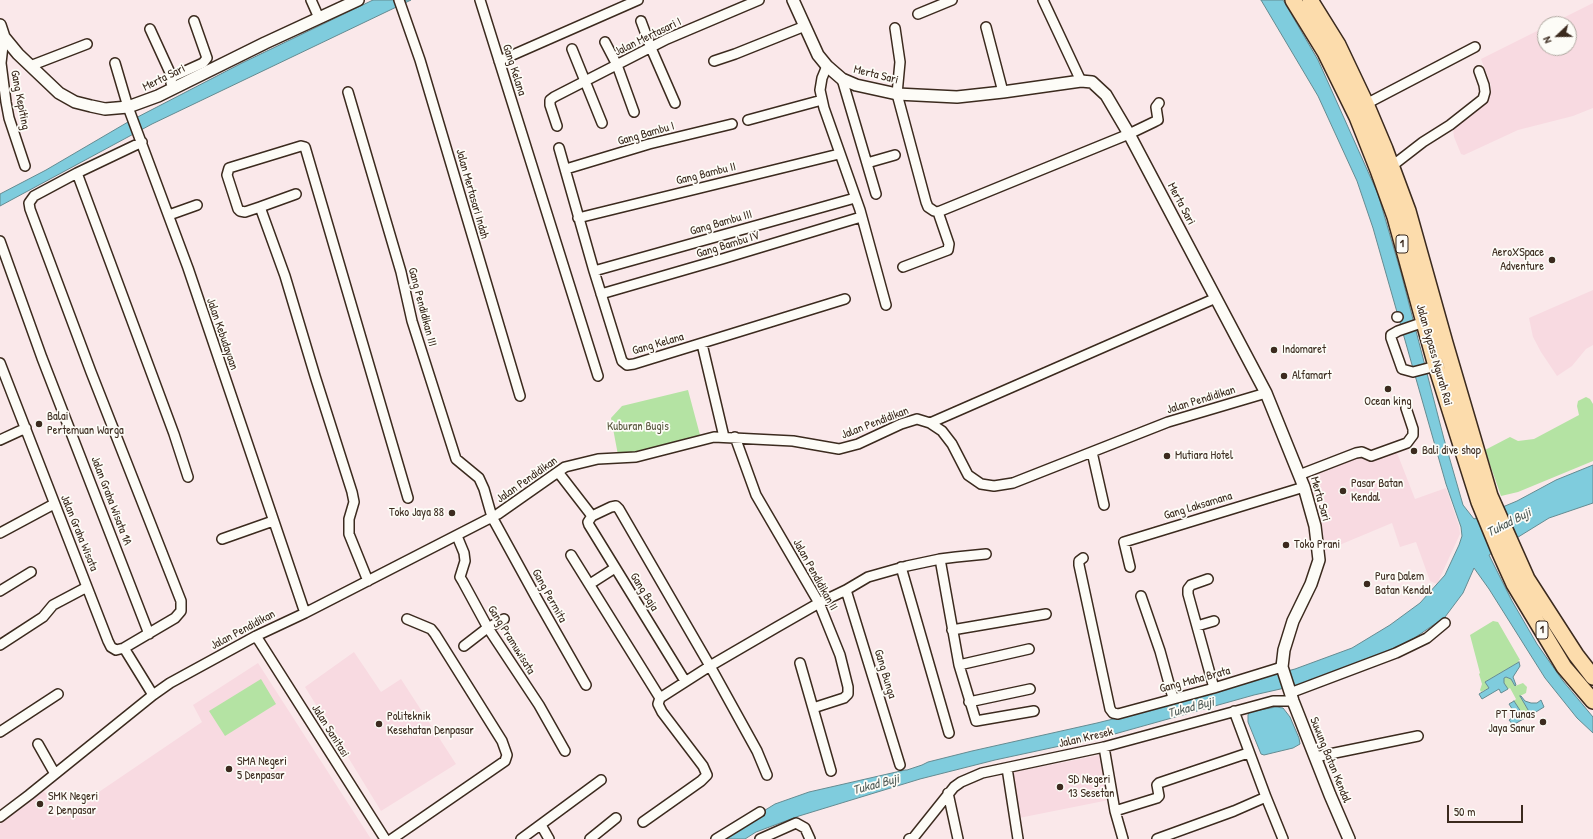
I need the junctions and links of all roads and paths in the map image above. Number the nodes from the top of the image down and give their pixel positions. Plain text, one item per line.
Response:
1 (311, 0) edge
2 (358, 0) edge
3 (399, 0) edge
4 (480, 0) edge
5 (638, 0) edge
6 (759, 0) edge
7 (793, 0) edge
8 (952, 0) edge
9 (1042, 0) edge
10 (1293, 0) edge
11 (1310, 0) edge
12 (918, 14) dead end
13 (319, 18) junction
14 (642, 20) dead end
15 (194, 21) dead end
16 (0, 25) edge
17 (805, 26) junction
18 (986, 27) dead end
19 (895, 28) dead end
20 (150, 29) dead end
21 (4, 37) junction
22 (605, 42) dead end
23 (87, 44) dead end
24 (1475, 47) dead end
25 (651, 48) junction
26 (572, 49) dead end
27 (714, 61) dead end
28 (499, 62) junction
29 (115, 63) dead end
30 (617, 65) junction
31 (30, 66) junction
32 (827, 66) junction
33 (1479, 71) dead end
34 (842, 79) junction
35 (1081, 81) junction
36 (584, 82) junction
37 (172, 83) junction
38 (348, 92) dead end
39 (1002, 92) junction
40 (897, 94) junction
41 (822, 100) junction
42 (675, 103) dead end
43 (1159, 103) dead end
44 (1366, 104) junction
45 (130, 112) junction
46 (634, 112) dead end
47 (748, 120) dead end
48 (602, 123) dead end
49 (732, 124) dead end
50 (557, 126) dead end
51 (1129, 134) junction
52 (141, 139) junction
53 (559, 148) dead end
54 (840, 154) junction
55 (895, 155) dead end
56 (867, 163) junction
57 (25, 166) dead end
58 (1392, 166) junction
59 (566, 169) junction
60 (77, 172) junction
61 (296, 194) dead end
62 (876, 194) dead end
63 (854, 198) junction
64 (197, 205) dead end
65 (260, 207) junction
66 (938, 212) junction
67 (169, 215) junction
68 (861, 216) junction
69 (578, 218) junction
70 (0, 241) edge
71 (903, 267) dead end
72 (594, 272) junction
73 (601, 294) junction
74 (1216, 298) junction
75 (845, 299) dead end
76 (886, 305) dead end
77 (1421, 324) junction
78 (702, 344) junction
79 (0, 363) edge
80 (1432, 367) junction
81 (598, 376) dead end
82 (1266, 393) junction
83 (520, 396) dead end
84 (1406, 408) dead end
85 (930, 423) junction
86 (26, 428) junction
87 (724, 437) junction
88 (735, 437) junction
89 (0, 440) edge
90 (1092, 452) junction
91 (558, 472) junction
92 (1300, 475) junction
93 (188, 476) dead end
94 (1304, 487) junction
95 (408, 498) dead end
96 (1485, 499) junction
97 (54, 504) junction
98 (1104, 505) dead end
99 (592, 516) junction
100 (492, 517) junction
101 (273, 521) junction
102 (0, 532) edge
103 (457, 536) junction
104 (222, 539) dead end
105 (1507, 550) junction
106 (986, 554) dead end
107 (571, 555) dead end
108 (1083, 558) dead end
109 (940, 560) junction
110 (1130, 567) dead end
111 (615, 568) junction
112 (901, 568) junction
113 (31, 572) dead end
114 (1208, 579) dead end
115 (368, 581) junction
116 (590, 584) junction
117 (87, 587) junction
118 (0, 590) edge
119 (846, 590) junction
120 (1142, 596) dead end
121 (819, 603) junction
122 (304, 613) junction
123 (1046, 614) dead end
124 (407, 619) dead end
125 (504, 619) dead end
126 (1214, 621) dead end
127 (1445, 622) dead end
128 (1197, 626) junction
129 (488, 628) junction
130 (952, 630) junction
131 (149, 634) junction
132 (256, 636) junction
133 (0, 645) edge
134 (464, 646) dead end
135 (124, 648) junction
136 (1029, 649) dead end
137 (800, 663) dead end
138 (959, 665) junction
139 (710, 666) junction
140 (1283, 668) junction
141 (1593, 678) edge
142 (685, 681) junction
143 (586, 685) dead end
144 (1214, 688) junction
145 (1030, 689) dead end
146 (58, 694) dead end
147 (153, 695) junction
148 (1291, 695) junction
149 (660, 698) junction
150 (1173, 698) junction
151 (1593, 701) edge
152 (969, 702) junction
153 (813, 708) junction
154 (1034, 711) dead end
155 (1234, 711) junction
156 (0, 732) edge
157 (949, 733) dead end
158 (1418, 736) dead end
159 (38, 744) dead end
160 (1104, 747) junction
161 (565, 751) dead end
162 (1248, 753) junction
163 (1315, 757) junction
164 (900, 765) dead end
165 (1007, 768) junction
166 (831, 771) dead end
167 (55, 774) junction
168 (767, 775) dead end
169 (601, 780) dead end
170 (948, 793) junction
171 (1266, 797) junction
172 (1115, 811) junction
173 (760, 812) dead end
174 (0, 817) edge
175 (616, 818) dead end
176 (644, 822) dead end
177 (541, 825) junction
178 (912, 838) edge
179 (385, 839) edge
180 (392, 839) edge
181 (521, 839) edge
182 (549, 839) edge
183 (590, 839) edge
184 (716, 839) edge
185 (760, 839) edge
186 (810, 839) edge
187 (958, 839) edge
188 (1018, 839) edge
189 (1123, 839) edge
190 (1157, 839) edge
191 (1283, 839) edge
192 (1349, 839) edge

1 - 13 street
2 - 13 street, Merta Sari
3 - 83 street, Jalan Mertasari Indah
4 - 28 street, Gang Kelana
5 - 28 street
6 - 25 street, Jalan Mertasari I
7 - 17 street, Merta Sari
8 - 12 street
9 - 35 street
10 - 77 highway, Jalan Bypass Ngurah Rai / 1
11 - 44 highway, Jalan Bypass Ngurah Rai / 1
13 - 37 street, Merta Sari
14 - 25 street
15 - 37 street
16 - 21 street, Merta Sari
17 - 27 street
17 - 32 street, Merta Sari
18 - 39 street
19 - 40 street
20 - 37 street
21 - 31 street, Merta Sari
21 - 57 street, Gang Kepiting
22 - 30 street
23 - 31 street
24 - 44 street
25 - 30 street, Jalan Mertasari I
25 - 42 street
26 - 36 street
28 - 81 street, Gang Kelana
29 - 45 street, Jalan Kebudayaan
30 - 36 street, Jalan Mertasari I
30 - 46 street
31 - 45 street, Merta Sari
32 - 34 street, Merta Sari
32 - 41 street
33 - 58 street
34 - 40 street, Merta Sari
34 - 56 street
35 - 39 street, Merta Sari
35 - 51 street, Merta Sari
36 - 48 street
36 - 50 street, Jalan Mertasari I
37 - 45 street, Merta Sari
38 - 100 street, Gang Pendidikan III
39 - 40 street, Merta Sari
40 - 66 street
41 - 47 street
41 - 54 street
43 - 51 street
44 - 58 highway, Jalan Bypass Ngurah Rai / 1
45 - 52 street, Jalan Kebudayaan
49 - 59 street, Gang Bambu I
51 - 66 street
51 - 74 street, Merta Sari
52 - 60 street
52 - 67 street, Jalan Kebudayaan
53 - 59 street, Gang Kelana
54 - 63 street
54 - 69 street, Gang Bambu II
55 - 56 street
56 - 62 street
58 - 96 highway, Jalan Bypass Ngurah Rai / 1
59 - 69 street, Gang Kelana
60 - 93 street
60 - 131 street
61 - 65 street
63 - 68 street
63 - 72 street, Gang Bambu III
64 - 67 street
65 - 95 street
65 - 115 street
66 - 71 street
67 - 101 street, Jalan Kebudayaan
68 - 73 street, Gang Bambu IV
68 - 76 street
69 - 72 street, Gang Kelana
70 - 131 street, Jalan Graha Wisata 1A
72 - 73 street, Gang Kelana
73 - 78 street, Gang Kelana
74 - 82 street, Merta Sari
74 - 85 street
75 - 78 street, Gang Kelana
77 - 80 highway, Jalan Bypass Ngurah Rai / 1
77 - 80 street
78 - 87 street
79 - 86 street, Jalan Graha Wisata
80 - 96 highway, Jalan Bypass Ngurah Rai / 1
82 - 90 street, Jalan Pendidikan
82 - 92 street, Merta Sari
84 - 92 street
85 - 88 street, Jalan Pendidikan
85 - 90 street, Jalan Pendidikan
86 - 89 street
86 - 97 street, Jalan Graha Wisata
87 - 88 street, Jalan Pendidikan
87 - 91 street, Jalan Pendidikan
88 - 121 street, Jalan Pendidikan II
90 - 98 street
91 - 99 street
91 - 100 street, Jalan Pendidikan
92 - 94 street, Merta Sari
94 - 110 street, Gang Laksamana
94 - 140 street, Merta Sari
96 - 105 highway, Jalan Bypass Ngurah Rai / 1
97 - 102 street
97 - 117 street, Jalan Graha Wisata
99 - 111 street, Gang Baja
99 - 139 street
100 - 103 street, Jalan Pendidikan
100 - 143 street, Gang Permita
101 - 104 street
101 - 122 street, Jalan Kebudayaan
103 - 115 street, Jalan Pendidikan
103 - 129 street, Gang Pramuwisata
105 - 141 highway, Jalan Bypass Ngurah Rai / 1
105 - 151 highway, Jalan Bypass Ngurah Rai / 1
106 - 109 street
107 - 116 street
108 - 150 street, Gang Maha Brata
109 - 112 street
109 - 130 street
111 - 116 street
111 - 142 street, Gang Baja
112 - 119 street
112 - 157 street
113 - 118 street
114 - 128 street
115 - 122 street, Jalan Pendidikan
116 - 149 street
117 - 133 street
117 - 135 street, Jalan Graha Wisata
119 - 121 street
119 - 164 street, Gang Bunga
120 - 150 street
121 - 139 street
121 - 153 street, Jalan Pendidikan II
122 - 132 street, Jalan Pendidikan
123 - 130 street
124 - 180 street
125 - 129 street
126 - 128 street
127 - 148 street
128 - 144 street
129 - 134 street
129 - 161 street, Gang Pramuwisata
130 - 138 street
131 - 135 street
132 - 147 street, Jalan Pendidikan
132 - 179 street, Jalan Sanitasi
135 - 147 street
136 - 138 street
137 - 153 street
138 - 152 street
139 - 142 street
139 - 168 street
140 - 144 street, Gang Maha Brata
140 - 148 street, Suwung Batan Kendal
142 - 149 street
144 - 150 street, Gang Maha Brata
145 - 152 street
146 - 156 street
147 - 167 street, Jalan Pendidikan
148 - 155 street, Jalan Kresek
148 - 163 street, Suwung Batan Kendal
149 - 176 street
152 - 154 street
153 - 166 street
155 - 160 street, Jalan Kresek
155 - 162 street
158 - 163 street
159 - 167 street
160 - 165 street, Jalan Kresek
160 - 172 street
162 - 171 street
162 - 172 street
163 - 192 street, Suwung Batan Kendal
165 - 170 street, Jalan Kresek
165 - 188 street
167 - 174 street, Jalan Pendidikan
169 - 177 street
170 - 178 street, Jalan Kresek
170 - 187 street
171 - 190 street
171 - 191 street
172 - 189 street
173 - 184 street
175 - 183 street
177 - 181 street
177 - 182 street
185 - 186 street

